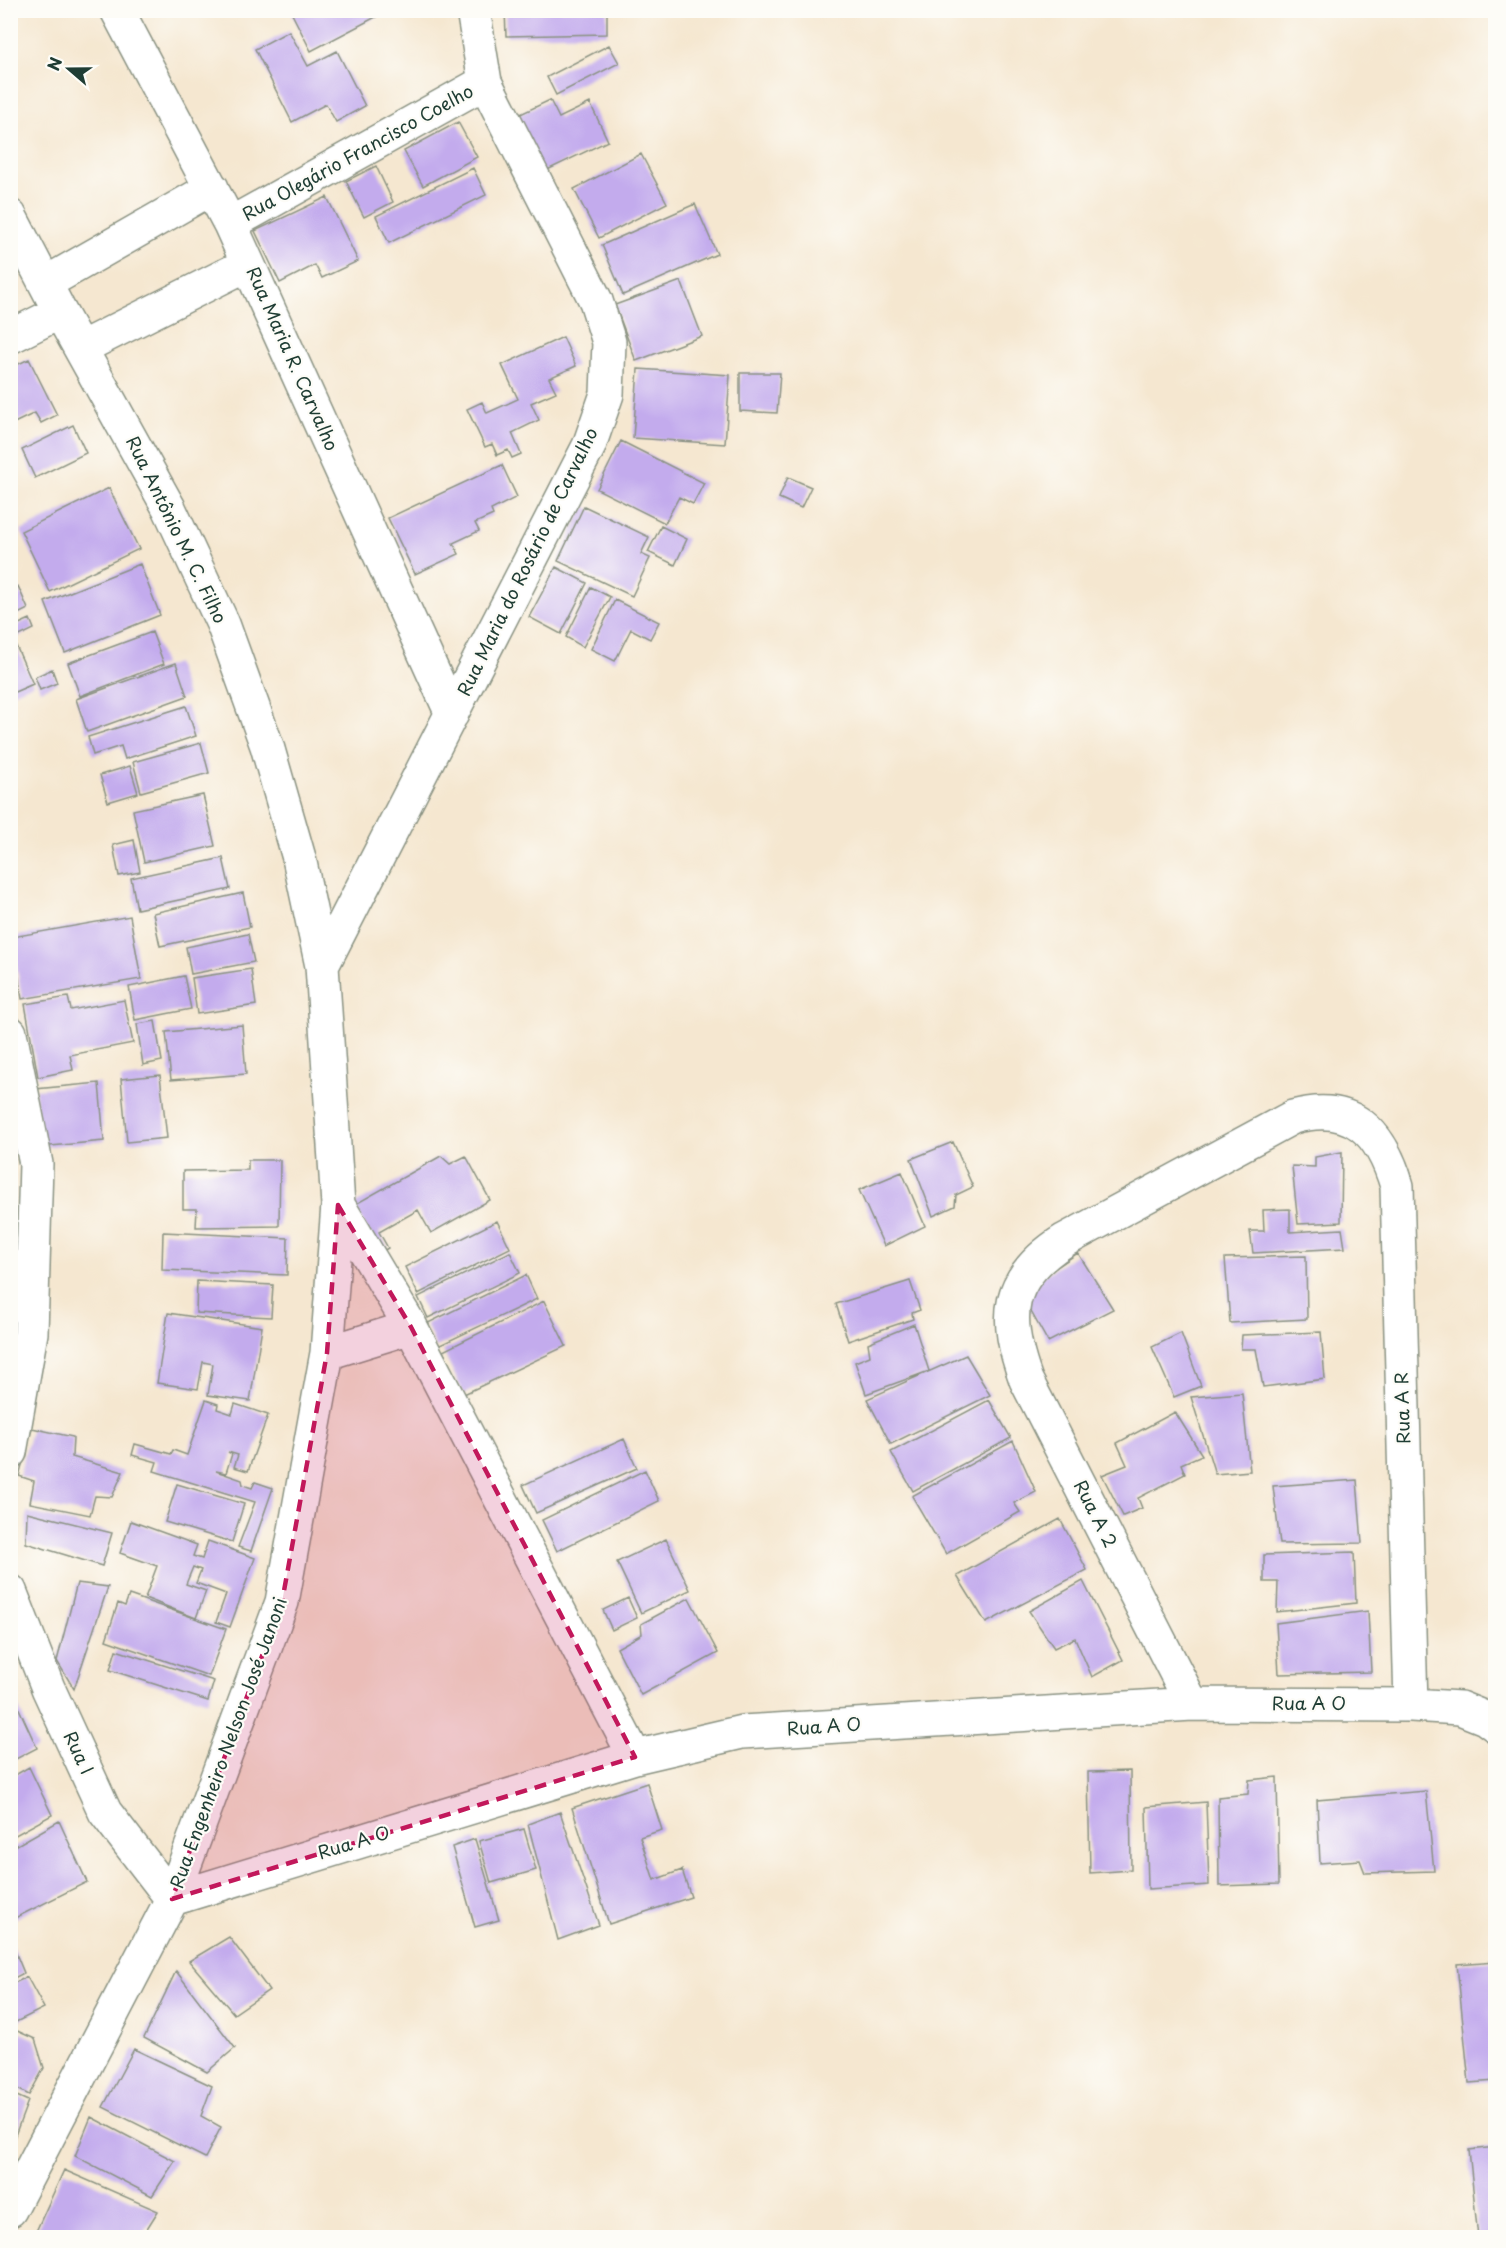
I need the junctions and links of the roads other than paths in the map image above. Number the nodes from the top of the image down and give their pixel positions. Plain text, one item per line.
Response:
1 (117, 10) edge
2 (458, 10) edge
3 (473, 10) edge
4 (479, 49) junction
5 (485, 82) junction
6 (212, 188) junction
7 (10, 216) edge
8 (230, 224) junction
9 (248, 264) junction
10 (53, 298) junction
11 (10, 337) edge
12 (81, 348) junction
13 (452, 714) junction
14 (322, 966) junction
15 (10, 1033) edge
16 (1359, 1123) joint
17 (338, 1205) junction
18 (411, 1327) junction
19 (327, 1353) junction
20 (10, 1452) edge
21 (10, 1591) edge
22 (1192, 1704) junction
23 (1411, 1705) junction
24 (1461, 1708) junction
25 (1496, 1711) edge
26 (1496, 1726) edge
27 (635, 1757) junction
28 (172, 1899) junction
29 (10, 2210) edge

1 - 6 street, Rua Maria R. Carvalho
2 - 4 street
3 - 4 street, Rua Maria do Rosário de Carvalho
4 - 5 street, Rua Maria do Rosário de Carvalho
5 - 8 street, Rua Olegário Francisco Coelho
5 - 13 street, Rua Maria do Rosário de Carvalho
6 - 8 street, Rua Maria R. Carvalho
6 - 10 street
7 - 10 street, Rua Antônio M. C. Filho
8 - 9 street, Rua Maria R. Carvalho
9 - 12 street
9 - 13 street, Rua Maria R. Carvalho
10 - 11 street
10 - 12 street, Rua Antônio M. C. Filho
12 - 14 street, Rua Antônio M. C. Filho
13 - 14 street, Rua Maria do Rosário de Carvalho
14 - 17 street, Rua Engenheiro Nelson José Janoni
15 - 20 street
16 - 22 street, Rua A 2
16 - 23 street, Rua A R
17 - 18 street, Rua Engenheiro Nelson José Janoni
17 - 19 street, Rua Engenheiro Nelson José Janoni
18 - 19 street
18 - 27 street, Rua Engenheiro Nelson José Janoni
19 - 28 street, Rua Engenheiro Nelson José Janoni
21 - 28 street, Rua I
22 - 23 street, Rua A O
22 - 27 street, Rua A O
23 - 24 street, Rua A O
24 - 25 street
24 - 26 street, Rua A O
27 - 28 street, Rua A O
28 - 29 street, Rua Engenheiro Nelson José Janoni

